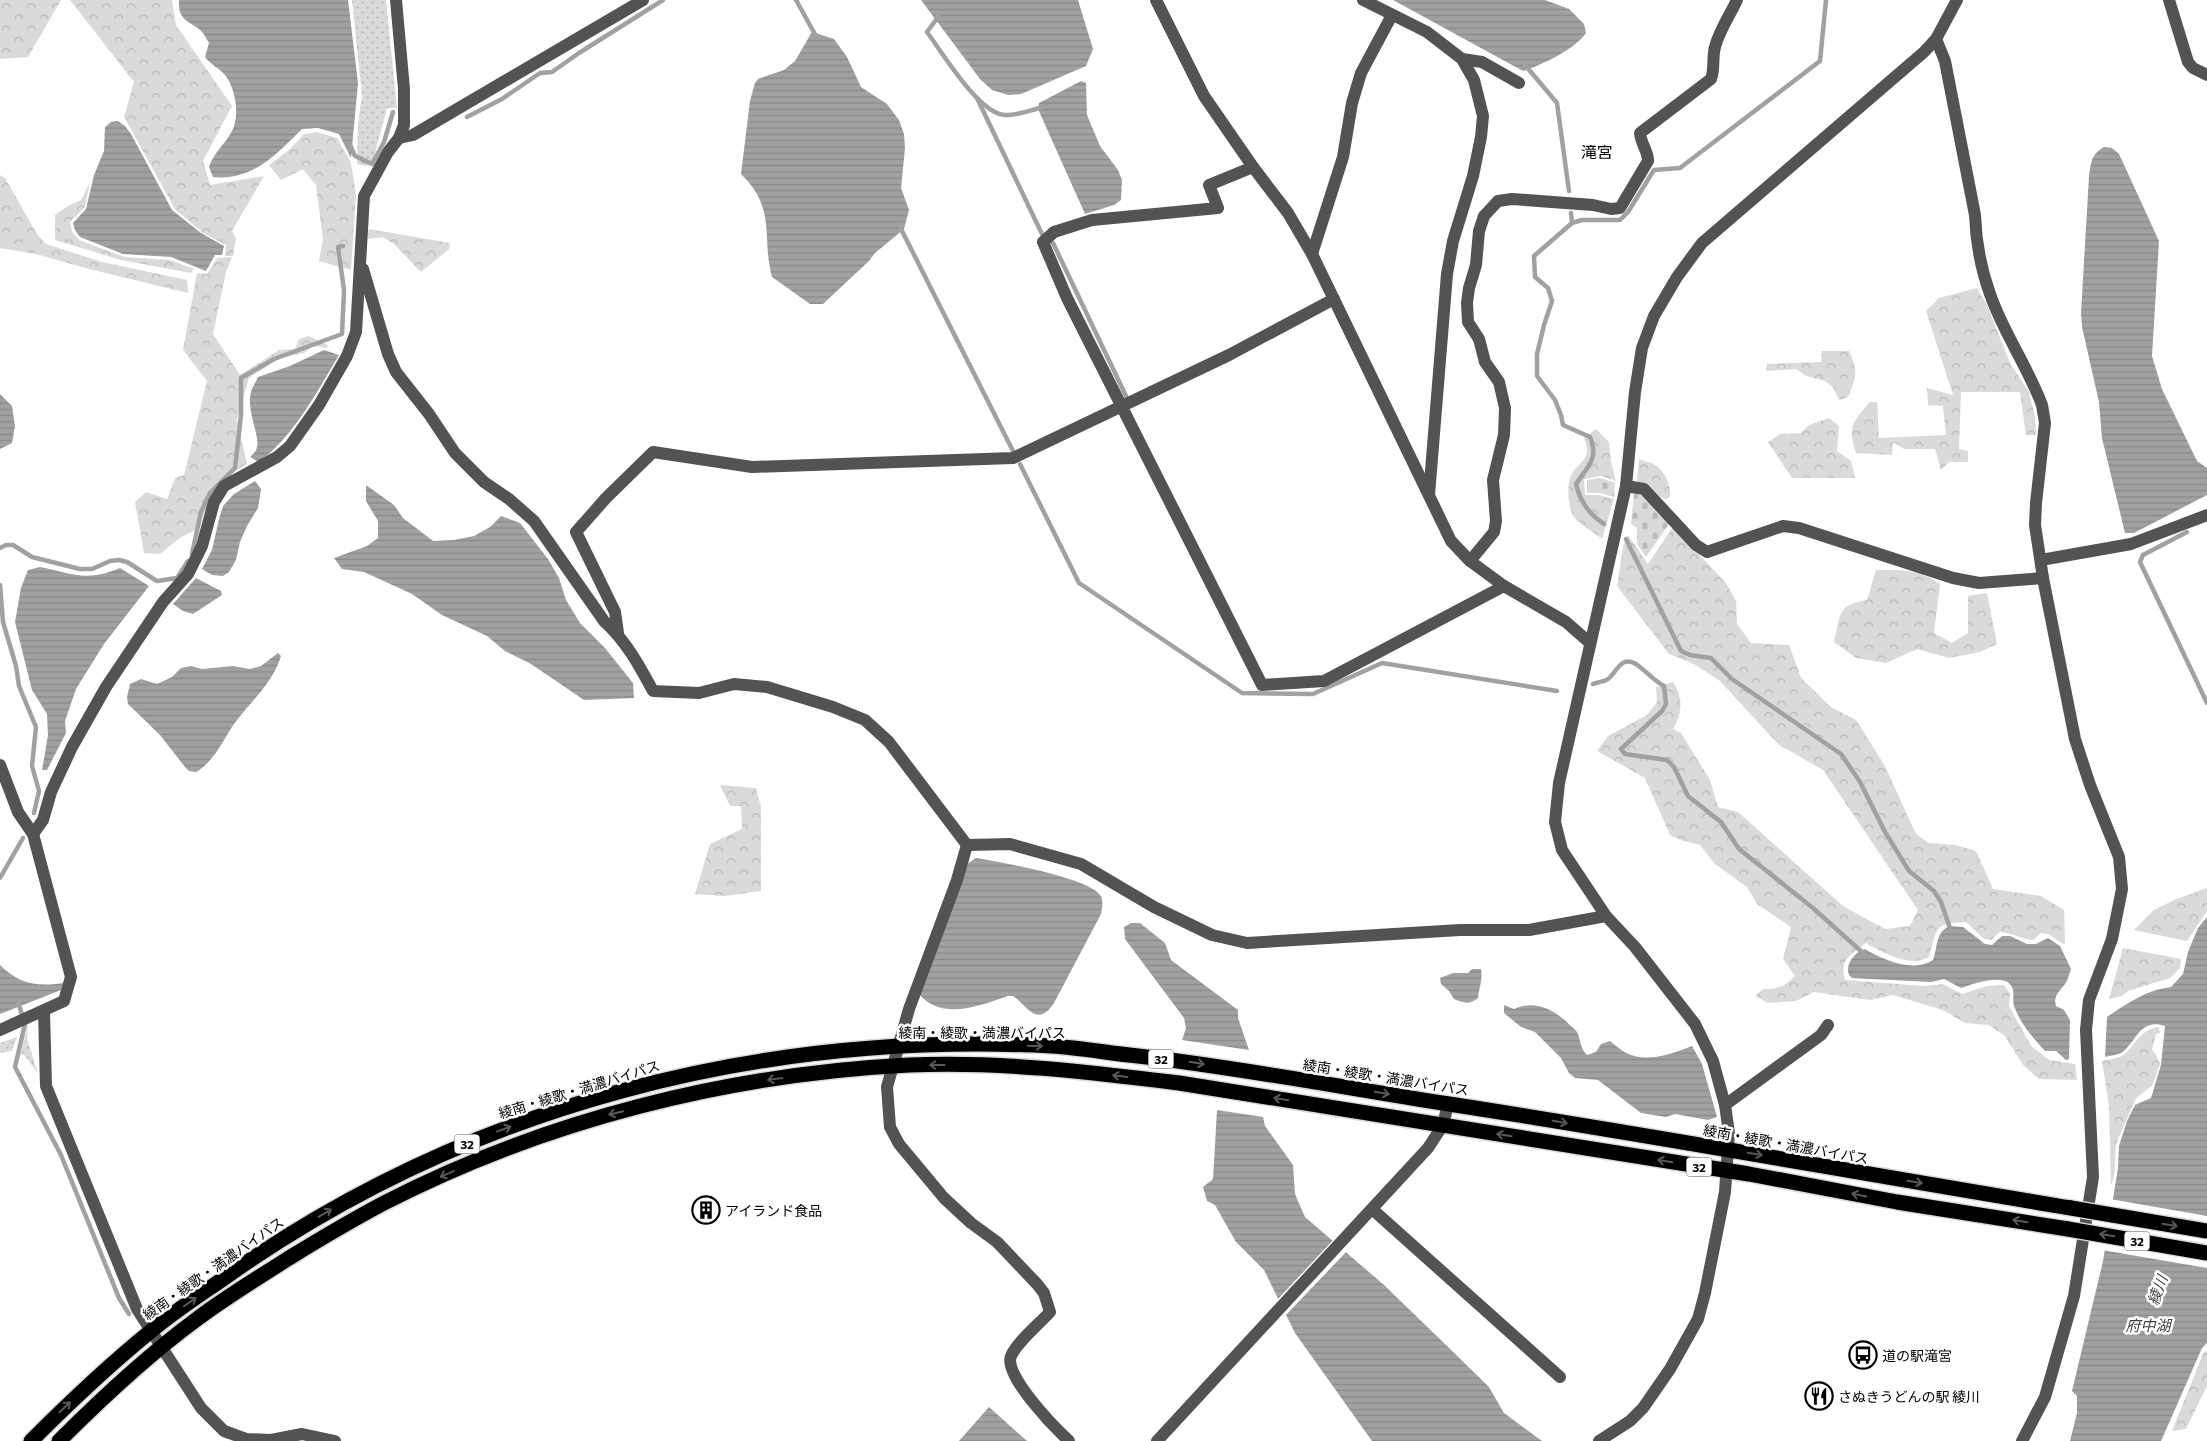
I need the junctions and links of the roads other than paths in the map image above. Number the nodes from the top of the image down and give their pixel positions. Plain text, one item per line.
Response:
1 (396, 0) edge
2 (643, 0) edge
3 (1156, 0) edge
4 (1362, 0) edge
5 (1737, 0) edge
6 (2169, 0) edge
7 (1960, 1) edge
8 (1392, 16) junction
9 (1936, 39) junction
10 (1462, 59) junction
11 (2207, 75) edge
12 (1519, 84) dead end
13 (399, 138) junction
14 (1253, 167) junction
15 (1312, 254) junction
16 (360, 261) junction
17 (1334, 299) junction
18 (1121, 405) junction
19 (1626, 486) junction
20 (1429, 495) junction
21 (2207, 515) edge
22 (2041, 560) junction
23 (1470, 561) junction
24 (2043, 578) junction
25 (1504, 586) junction
26 (618, 633) junction
27 (1590, 643) junction
28 (0, 765) edge
29 (33, 834) junction
30 (967, 845) junction
31 (1606, 916) junction
32 (44, 1011) junction
33 (1828, 1025) dead end
34 (0, 1030) edge
35 (899, 1047) junction
36 (893, 1066) junction
37 (1448, 1104) junction
38 (1726, 1106) junction
39 (1443, 1125) junction
40 (1728, 1150) junction
41 (1727, 1171) junction
42 (1372, 1210) junction
43 (2207, 1231) edge
44 (2207, 1253) edge
45 (151, 1331) junction
46 (161, 1347) junction
47 (1560, 1377) dead end
48 (30, 1441) edge
49 (59, 1441) edge
50 (335, 1441) edge
51 (1069, 1441) edge
52 (1157, 1441) edge
53 (1599, 1441) edge
54 (2022, 1441) edge

1 - 13 street
2 - 13 street
3 - 14 street
4 - 8 street
5 - 23 street
6 - 11 street
7 - 9 street
8 - 10 street
8 - 15 street
9 - 19 street
9 - 22 street
10 - 12 street
10 - 20 street
13 - 16 street
14 - 15 street
14 - 18 street
15 - 17 street
16 - 26 street
16 - 29 street
17 - 18 street
17 - 20 street
18 - 25 street
18 - 26 street
19 - 24 street
19 - 27 street
20 - 23 street
21 - 22 street
22 - 24 street
23 - 25 street
24 - 54 street
25 - 27 street
26 - 30 street
27 - 31 street
28 - 29 street
29 - 32 street
30 - 31 street
30 - 35 street
31 - 38 street
32 - 34 street
32 - 45 street
33 - 38 street
35 - 36 street
35 -> 37 highway, 綾南・綾歌・満濃バイパス / 32
45 -> 35 highway, 綾南・綾歌・満濃バイパス / 32
39 -> 36 highway, 32
36 -> 46 highway, 32
36 - 51 street
37 - 39 street
37 -> 40 highway, 綾南・綾歌・満濃バイパス / 32
38 - 40 street
41 -> 39 highway, 32
39 - 42 street
40 - 41 street
40 -> 43 highway, 綾南・綾歌・満濃バイパス / 32, bridge
44 -> 41 highway, 32, bridge
41 - 53 street
42 - 47 street
42 - 52 street
45 - 46 street
48 -> 45 highway, 綾南・綾歌・満濃バイパス / 32
46 - 49 highway, 32
46 - 50 street

